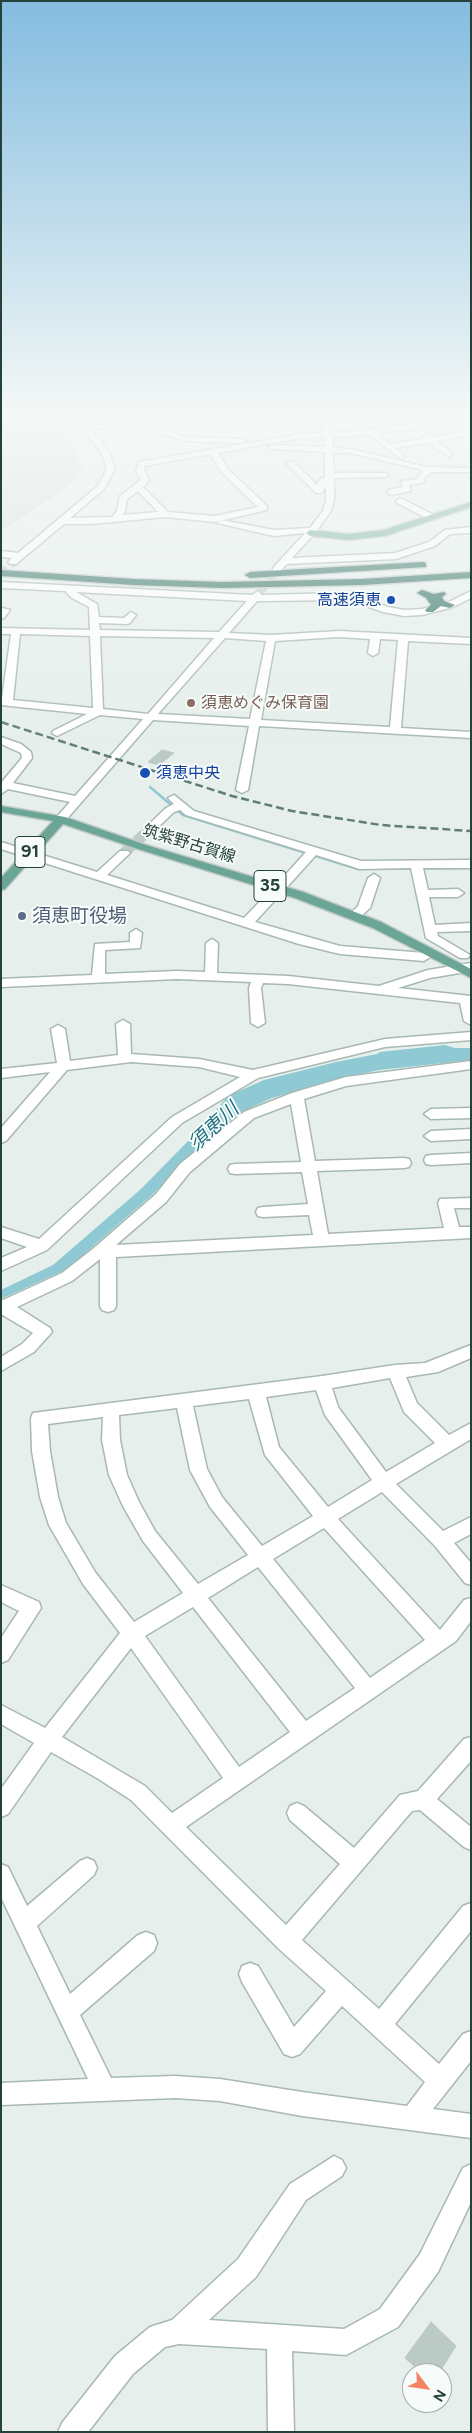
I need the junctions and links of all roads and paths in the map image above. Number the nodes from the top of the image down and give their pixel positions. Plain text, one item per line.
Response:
1 (57, 525) edge
2 (229, 525) edge
3 (317, 525) edge
4 (413, 525) edge
5 (471, 530) edge
6 (312, 532) junction
7 (1, 554) tunnel mouth
8 (285, 562) junction
9 (423, 565) dead end
10 (1, 566) edge
11 (471, 568) edge
12 (276, 570) tunnel mouth
13 (1, 573) edge
14 (114, 574) junction
15 (471, 575) edge
16 (134, 582) junction
17 (1, 585) edge
18 (67, 588) junction
19 (344, 590) dead end
20 (422, 593) dead end
21 (441, 594) dead end
22 (471, 594) edge
23 (257, 595) junction
24 (450, 605) junction
25 (430, 610) junction
26 (131, 614) dead end
27 (96, 620) junction
28 (1, 631) edge
29 (16, 631) junction
30 (96, 632) junction
31 (222, 635) junction
32 (375, 636) junction
33 (403, 637) junction
34 (271, 638) junction
35 (471, 641) edge
36 (373, 654) dead end
37 (4, 702) edge
38 (98, 712) junction
39 (150, 718) junction
40 (255, 722) junction
41 (395, 731) junction
42 (58, 733) dead end
43 (471, 735) edge
44 (1, 740) edge
45 (3, 788) edge
46 (242, 790) dead end
47 (78, 800) junction
48 (1, 809) edge
49 (61, 819) junction
50 (148, 831) tunnel mouth
51 (1, 845) edge
52 (313, 851) junction
53 (124, 853) tunnel mouth
54 (29, 854) junction
55 (471, 864) edge
56 (416, 866) junction
57 (99, 876) junction
58 (374, 878) dead end
59 (284, 883) dead end
60 (1, 886) edge
61 (458, 893) dead end
62 (422, 894) junction
63 (272, 896) dead end
64 (355, 916) junction
65 (247, 924) junction
66 (471, 927) edge
67 (430, 929) junction
68 (136, 934) dead end
69 (212, 943) dead end
70 (467, 955) edge
71 (450, 956) dead end
72 (424, 957) dead end
73 (468, 970) edge
74 (210, 976) junction
75 (98, 978) junction
76 (259, 978) junction
77 (1, 983) edge
78 (378, 990) junction
79 (468, 1000) edge
80 (471, 1021) edge
81 (258, 1023) dead end
82 (123, 1024) dead end
83 (58, 1029) dead end
84 (471, 1036) edge
85 (125, 1059) junction
86 (64, 1065) junction
87 (471, 1065) edge
88 (1, 1074) edge
89 (253, 1075) junction
90 (297, 1096) junction
91 (471, 1112) edge
92 (431, 1114) dead end
93 (471, 1134) edge
94 (431, 1136) dead end
95 (1, 1138) edge
96 (471, 1158) edge
97 (431, 1160) dead end
98 (404, 1163) dead end
99 (308, 1166) junction
100 (235, 1169) dead end
101 (471, 1203) edge
102 (316, 1209) junction
103 (263, 1212) dead end
104 (1, 1232) edge
105 (453, 1232) junction
106 (471, 1232) edge
107 (321, 1239) junction
108 (42, 1246) junction
109 (103, 1252) junction
110 (1, 1265) edge
111 (108, 1306) dead end
112 (2, 1308) edge
113 (471, 1351) edge
114 (1, 1365) edge
115 (395, 1372) junction
116 (322, 1383) junction
117 (256, 1392) junction
118 (184, 1400) junction
119 (111, 1409) junction
120 (471, 1430) edge
121 (448, 1445) junction
122 (384, 1483) junction
123 (326, 1518) junction
124 (471, 1525) edge
125 (441, 1542) junction
126 (261, 1557) junction
127 (471, 1577) edge
128 (1, 1593) edge
129 (197, 1595) junction
130 (471, 1606) edge
131 (130, 1635) junction
132 (439, 1642) junction
133 (1, 1654) edge
134 (368, 1690) junction
135 (1, 1714) edge
136 (304, 1734) junction
137 (48, 1739) junction
138 (471, 1746) edge
139 (237, 1780) junction
140 (423, 1800) junction
141 (1, 1807) edge
142 (297, 1813) dead end
143 (170, 1826) junction
144 (471, 1840) edge
145 (355, 1863) junction
146 (87, 1868) dead end
147 (1, 1874) edge
148 (471, 1914) edge
149 (25, 1922) junction
150 (287, 1941) junction
151 (146, 1943) dead end
152 (250, 1974) dead end
153 (341, 1990) junction
154 (68, 2010) junction
155 (380, 2025) junction
156 (471, 2042) edge
157 (441, 2081) junction
158 (105, 2090) junction
159 (1, 2094) edge
160 (411, 2119) junction
161 (471, 2126) edge
162 (334, 2168) dead end
163 (471, 2176) edge
164 (179, 2331) junction
165 (279, 2338) junction
166 (71, 2432) edge
167 (282, 2432) edge

1 - 7 street
2 - 6 street
3 - 6 street
4 - 6 main road
5 - 8 street
6 - 8 street
8 - 12 street
9 - 14 highway
10 - 14 highway
11 - 14 highway
13 - 16 highway
15 - 16 highway
16 - 19 highway
17 - 18 street
18 - 23 street
18 - 27 street
20 - 25 highway
21 - 24 highway
22 - 24 street
23 - 25 street
23 - 31 street
24 - 25 street
26 - 27 street
27 - 30 street
28 - 29 street
29 - 30 street
29 - 37 street
30 - 31 street
30 - 38 street
31 - 34 street
31 - 39 street
32 - 33 street
32 - 34 street
32 - 36 street
33 - 35 street
33 - 41 street
34 - 40 street
37 - 38 street
38 - 39 street
38 - 42 street
39 - 40 street
39 - 47 street
40 - 41 street
40 - 46 street
41 - 43 street
44 - 45 street
45 - 47 street
47 - 49 street
48 - 49 main road, 筑紫野古賀線 / 35
49 - 54 main road, 91
49 - 64 main road, 筑紫野古賀線 / 35
50 - 52 street
51 - 54 street
52 - 56 street
52 - 59 street
53 - 57 street
54 - 57 street
54 - 60 main road, 91
55 - 56 street
56 - 62 street
57 - 65 street
58 - 64 street
61 - 62 street
62 - 67 street
63 - 65 street
64 - 73 main road, 筑紫野古賀線 / 35
65 - 72 street
66 - 67 street
67 - 70 street
68 - 75 street
69 - 74 street
70 - 71 street
73 - 78 street
74 - 75 street
74 - 76 street
75 - 77 street
76 - 78 street
76 - 81 street
78 - 79 street
79 - 80 street
82 - 85 street
83 - 86 street
84 - 89 street
85 - 86 street
85 - 89 street
86 - 88 street
86 - 95 street
87 - 90 street
89 - 108 street
90 - 99 street
90 - 109 street
91 - 92 street
93 - 94 street
96 - 97 street
98 - 99 street
99 - 100 street
99 - 102 street
101 - 105 street
102 - 103 street
102 - 107 street
104 - 108 street
105 - 106 street
105 - 107 street
107 - 109 street
108 - 110 street
109 - 111 street
109 - 112 street
112 - 114 street
113 - 115 street
115 - 116 street
115 - 121 street
116 - 117 street
116 - 122 street
117 - 118 street
117 - 123 street
118 - 119 street
118 - 126 street
119 - 129 street
119 - 131 street
120 - 121 street
121 - 122 street
122 - 123 street
122 - 125 street
123 - 126 street
123 - 132 street
124 - 125 street
125 - 127 street
126 - 129 street
126 - 134 street
128 - 133 street
129 - 131 street
129 - 136 street
130 - 132 street
131 - 137 street
131 - 139 street
132 - 134 street
134 - 136 street
135 - 137 street
136 - 139 street
137 - 141 street
137 - 143 street
138 - 140 street
139 - 143 street
140 - 144 street
140 - 145 street
142 - 145 street
143 - 150 street
145 - 150 street
146 - 149 street
147 - 149 street
148 - 155 street
149 - 154 street
150 - 153 street
151 - 154 street
152 - 153 street
153 - 155 street
154 - 158 street
155 - 157 street
156 - 157 street
157 - 160 street
158 - 159 street
158 - 160 street
160 - 161 street
162 - 164 street
163 - 165 street
164 - 165 street
164 - 166 street
165 - 167 street

